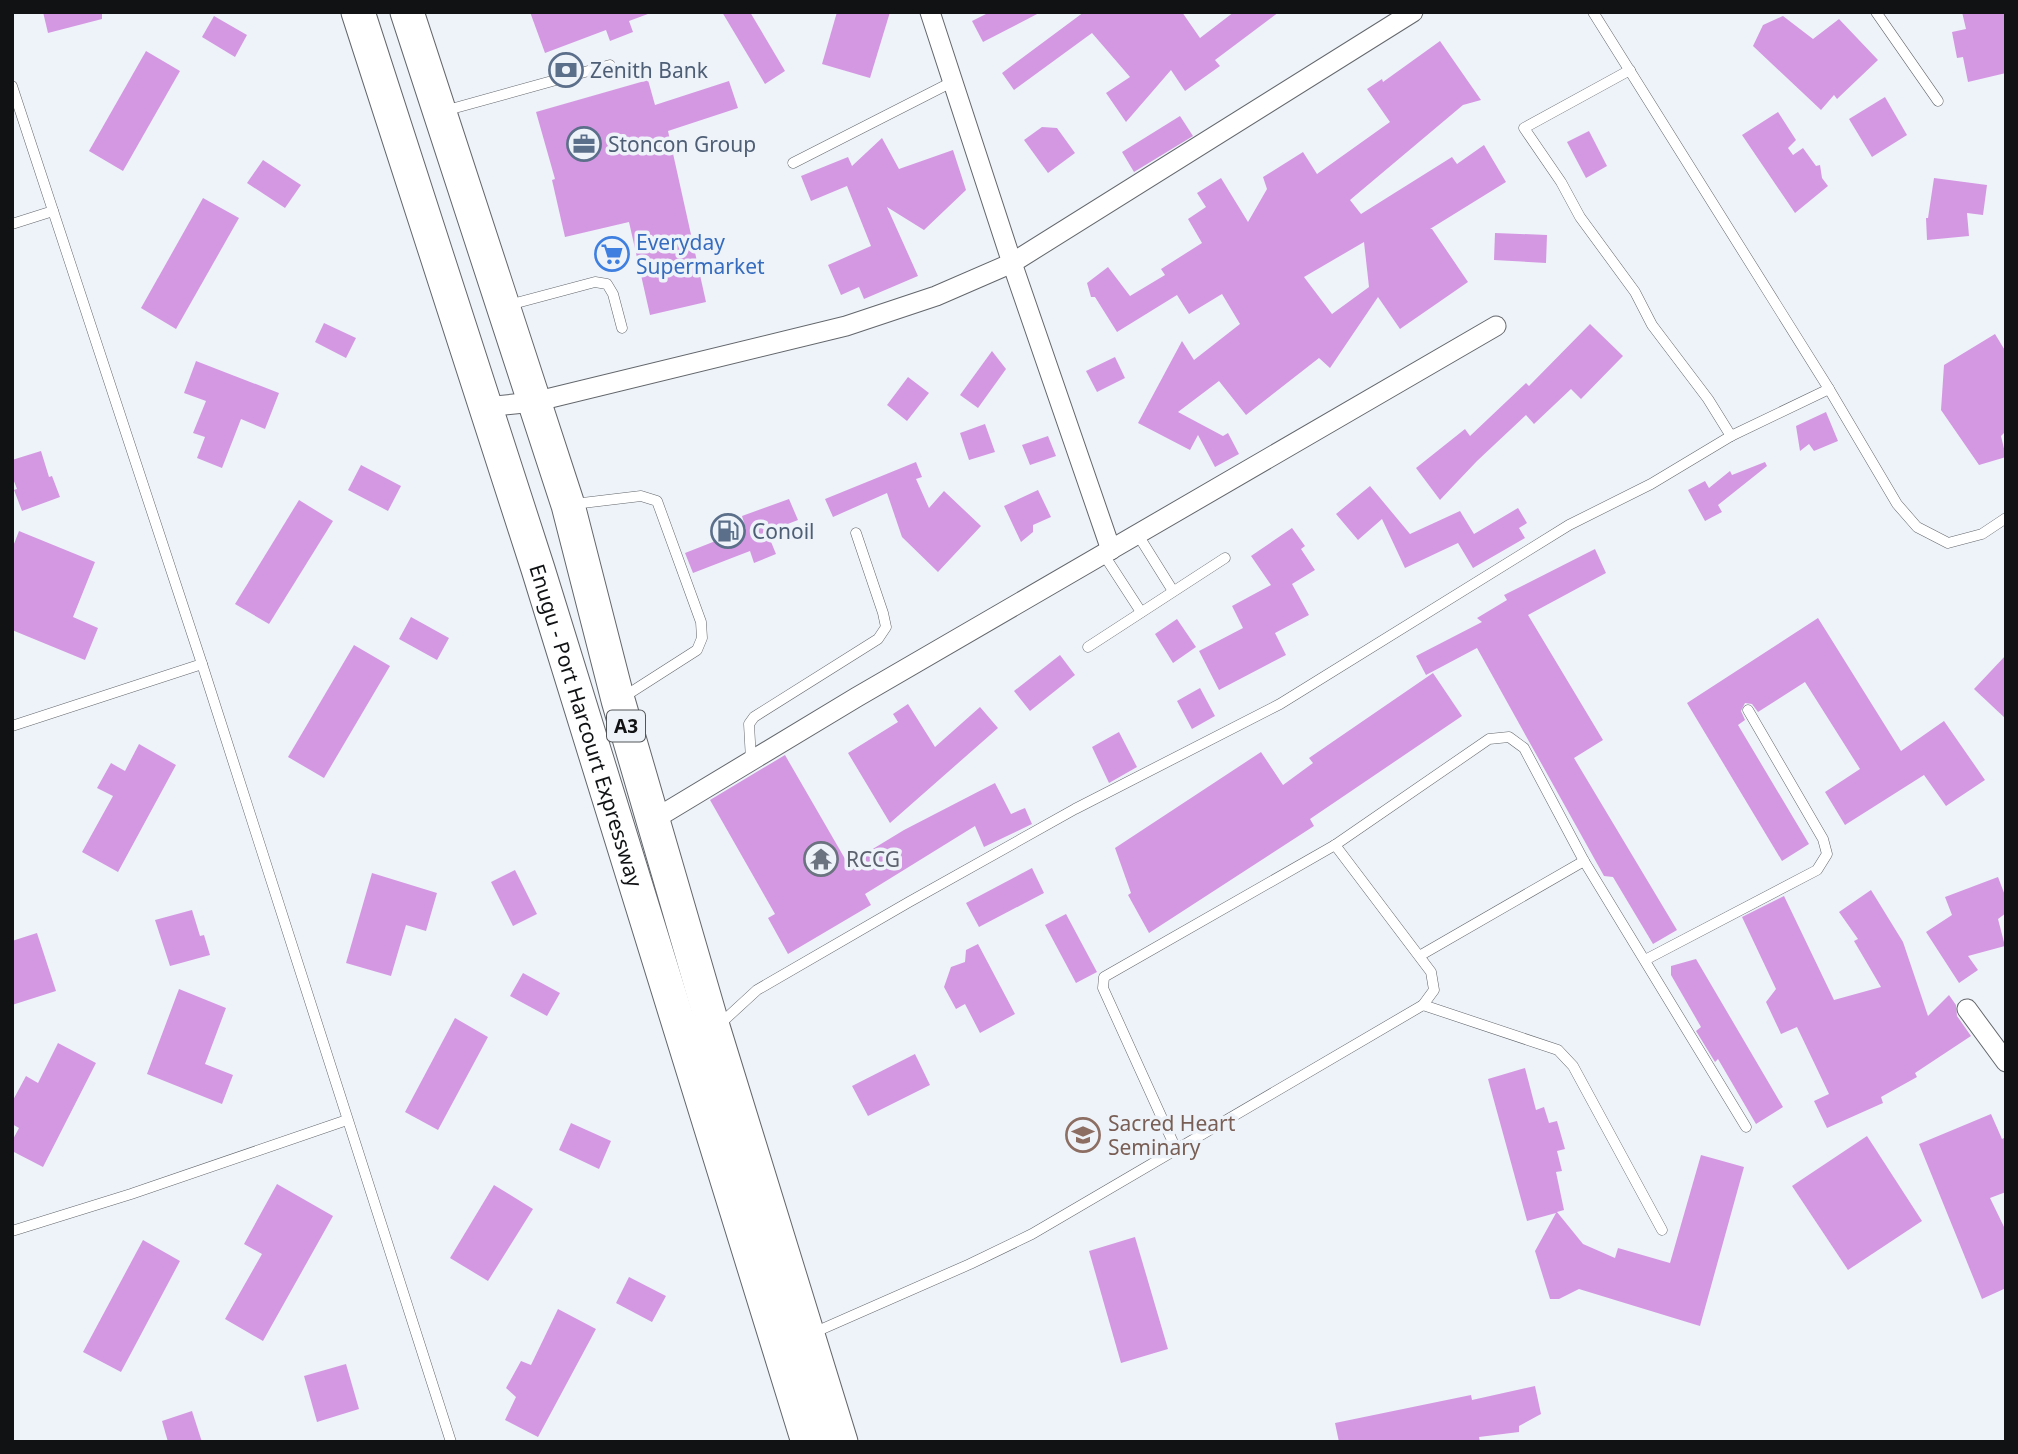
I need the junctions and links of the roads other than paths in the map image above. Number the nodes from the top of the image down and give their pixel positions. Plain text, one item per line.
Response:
1 (358, 12) edge
2 (407, 12) edge
3 (930, 12) edge
4 (1413, 12) edge
5 (1593, 12) edge
6 (1876, 12) edge
7 (610, 65) dead end
8 (1630, 70) junction
9 (953, 82) junction
10 (12, 86) edge
11 (1938, 101) dead end
12 (440, 113) junction
13 (793, 163) dead end
14 (53, 211) junction
15 (12, 224) edge
16 (1012, 263) junction
17 (505, 306) junction
18 (1496, 326) dead end
19 (622, 328) dead end
20 (1829, 389) junction
21 (534, 402) junction
22 (485, 407) junction
23 (1731, 436) junction
24 (568, 505) junction
25 (2006, 519) edge
26 (856, 533) dead end
27 (1138, 535) junction
28 (1107, 552) junction
29 (1225, 558) dead end
30 (1173, 591) junction
31 (1141, 612) junction
32 (1088, 647) dead end
33 (202, 664) junction
34 (618, 700) junction
35 (1748, 710) dead end
36 (12, 726) edge
37 (751, 761) junction
38 (653, 820) junction
39 (1335, 845) junction
40 (1584, 861) junction
41 (1421, 956) junction
42 (1645, 960) junction
43 (1423, 1005) junction
44 (1967, 1009) dead end
45 (713, 1030) junction
46 (2006, 1062) edge
47 (346, 1120) junction
48 (1746, 1127) dead end
49 (1176, 1149) junction
50 (1662, 1230) dead end
51 (12, 1231) edge
52 (809, 1335) junction
53 (451, 1442) edge
54 (808, 1442) edge
55 (841, 1442) edge

1 - 22 highway, Enugu - Port Harcourt Expressway / A3
2 - 12 highway, Enugu - Port Harcourt Expressway / A3
3 - 9 street
4 - 16 street
5 - 8 lane
6 - 11 lane
7 - 12 lane
8 - 20 lane
8 - 23 lane
9 - 13 lane
9 - 16 street
10 - 14 lane
12 - 17 highway, Enugu - Port Harcourt Expressway / A3
14 - 15 lane
14 - 33 lane
16 - 21 street
16 - 28 street
17 - 19 lane
17 - 21 highway, Enugu - Port Harcourt Expressway / A3
18 - 27 street
20 - 23 lane
20 - 25 lane
21 - 22 street
21 - 24 highway, Enugu - Port Harcourt Expressway / A3
22 - 54 highway, Enugu - Port Harcourt Expressway / A3
23 - 45 lane
24 - 34 highway, Enugu - Port Harcourt Expressway / A3
24 - 34 lane
26 - 37 lane
27 - 28 street
27 - 30 lane
28 - 31 lane
28 - 37 street
29 - 30 lane
30 - 31 lane
31 - 32 lane
33 - 36 lane
33 - 47 lane
34 - 38 highway, Enugu - Port Harcourt Expressway / A3
35 - 42 lane
37 - 38 street
38 - 45 highway, Enugu - Port Harcourt Expressway / A3
39 - 40 lane
39 - 41 lane
39 - 49 lane
40 - 41 lane
40 - 42 lane
41 - 43 lane
42 - 48 lane
43 - 49 lane
43 - 50 lane
44 - 46 street
45 - 52 highway, Enugu - Port Harcourt Expressway / A3
47 - 51 lane
47 - 53 lane
49 - 52 lane
52 - 55 highway, Enugu - Port Harcourt Expressway / A3

